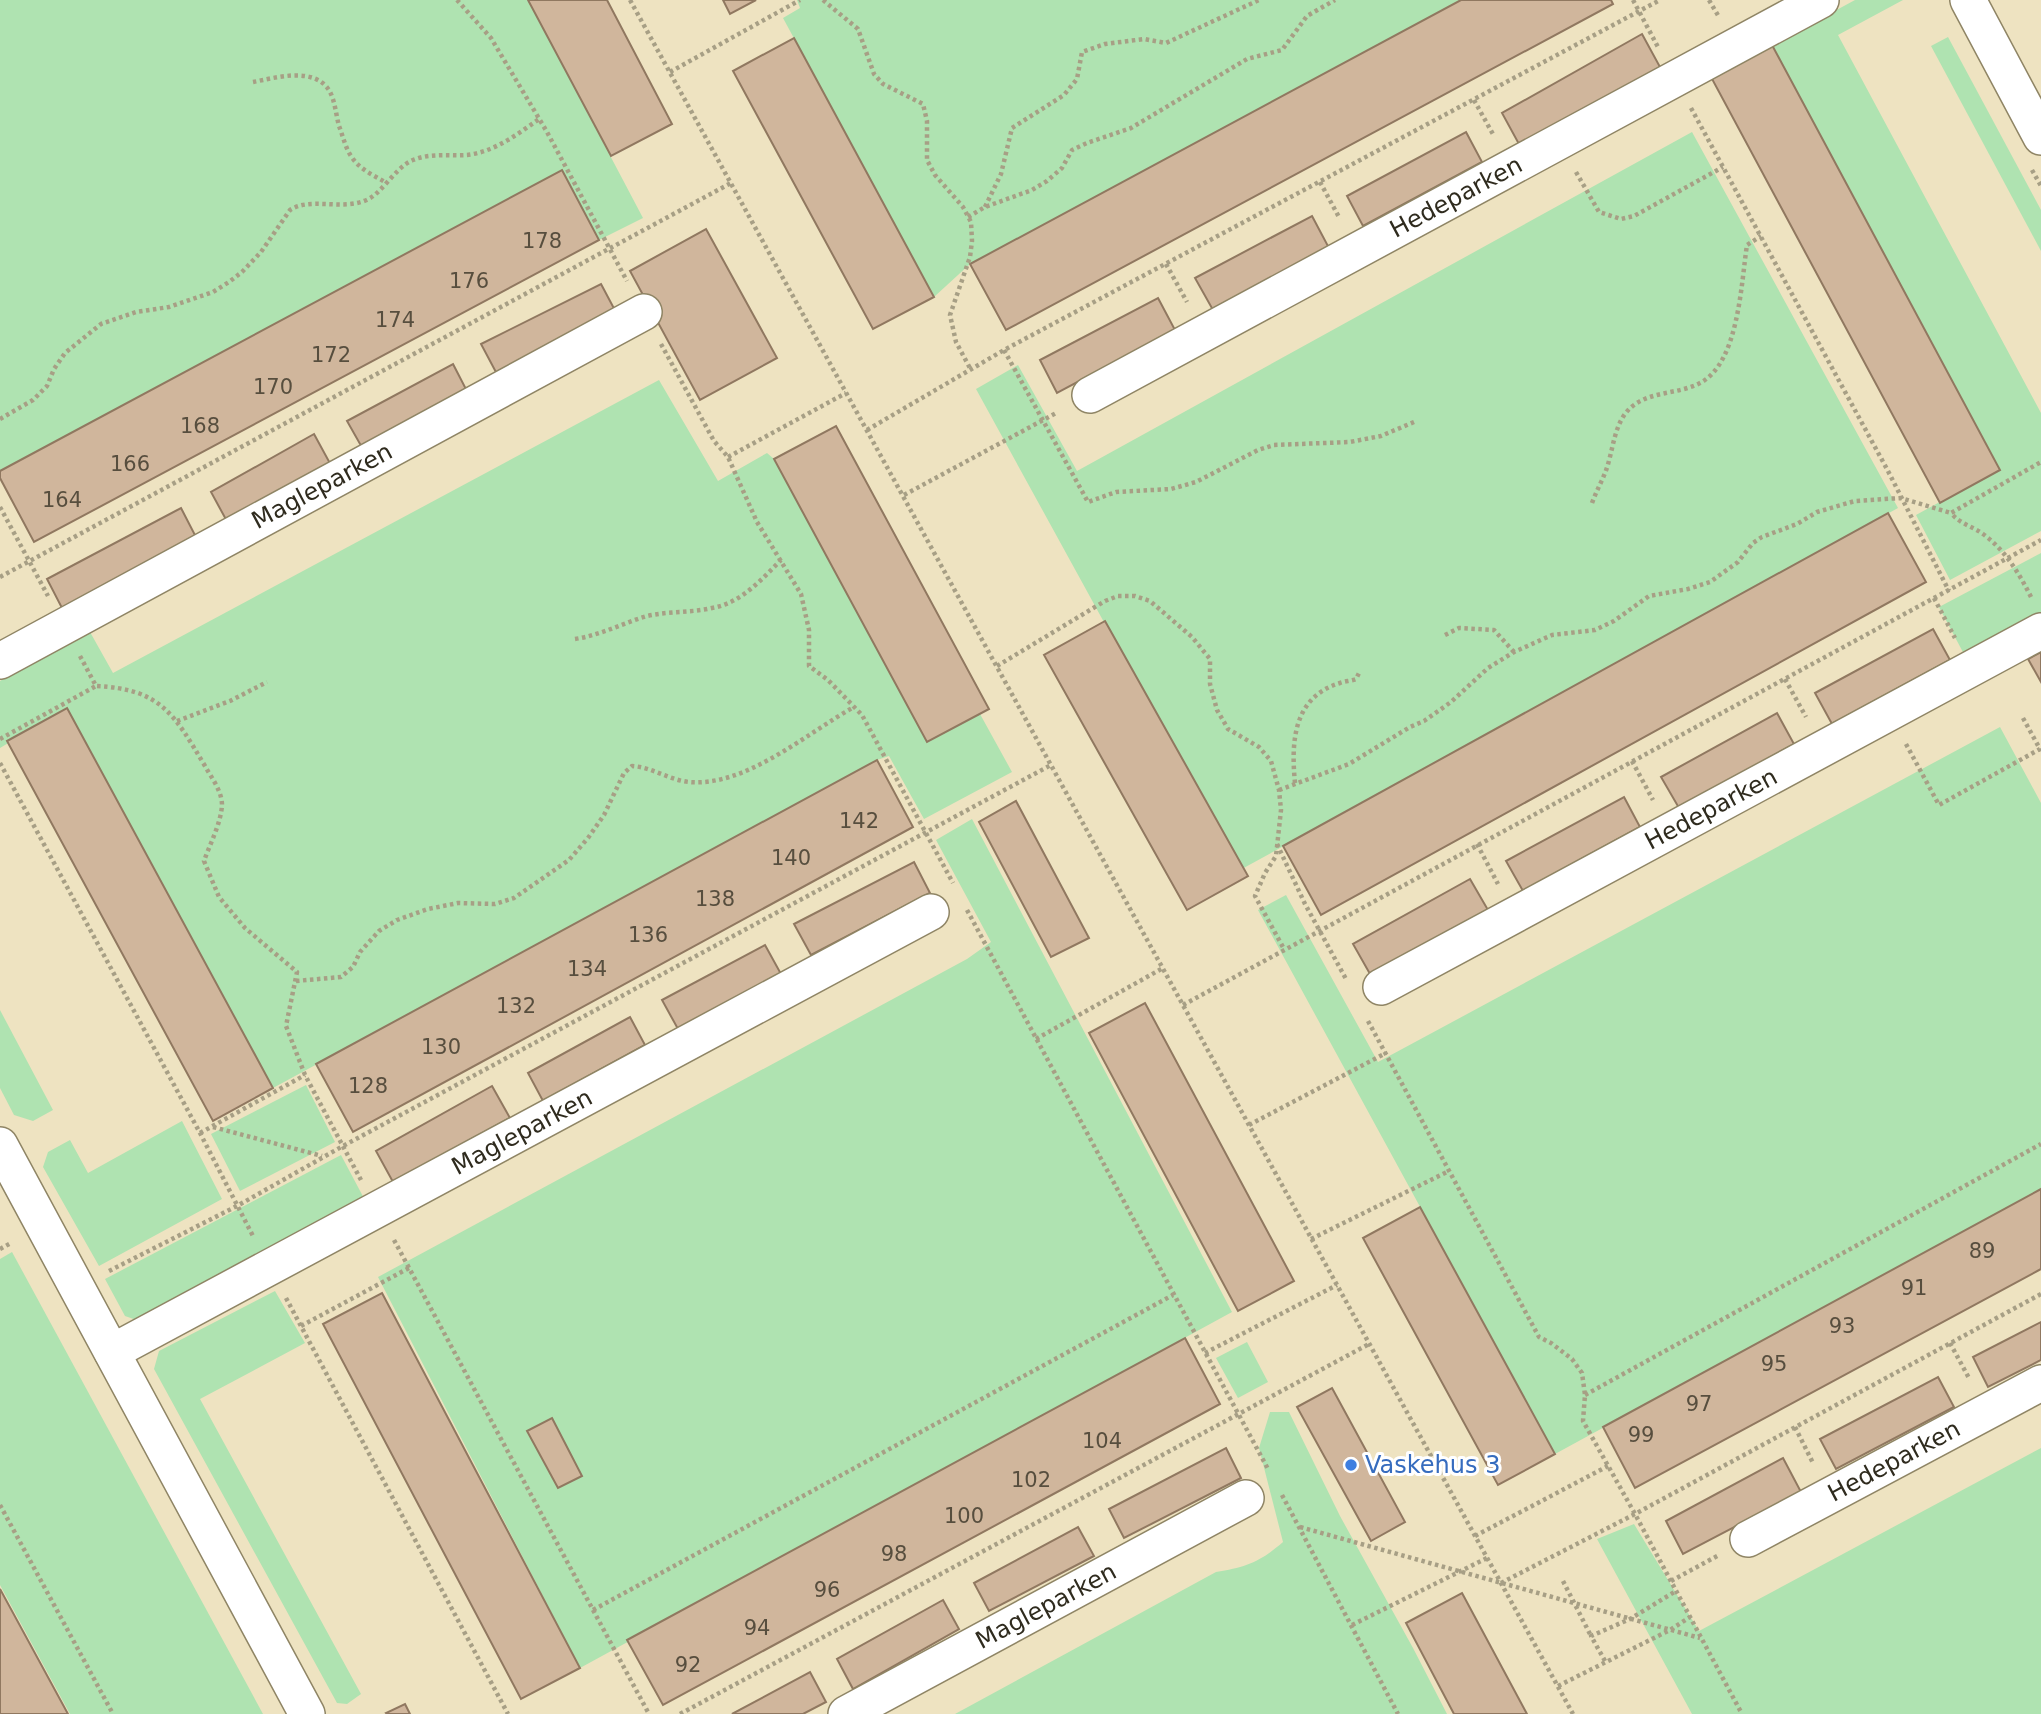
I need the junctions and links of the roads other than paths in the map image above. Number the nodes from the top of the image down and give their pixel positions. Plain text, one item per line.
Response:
1 (1821, 0) edge
2 (1968, 0) edge
3 (2041, 137) edge
4 (644, 312) road end
5 (1090, 394) road end
6 (2038, 618) edge
7 (0, 661) edge
8 (931, 912) dead end
9 (1365, 996) road end
10 (0, 1145) edge
11 (112, 1352) junction
12 (2041, 1382) edge
13 (1261, 1491) road end
14 (1748, 1539) road end
15 (307, 1714) edge
16 (846, 1714) edge

1 - 5 street, Hedeparken
2 - 3 street
4 - 7 street, Magleparken
6 - 9 street, Hedeparken
8 - 11 street, Magleparken
10 - 11 street
11 - 15 street
12 - 14 street, Hedeparken
13 - 16 street, Magleparken

